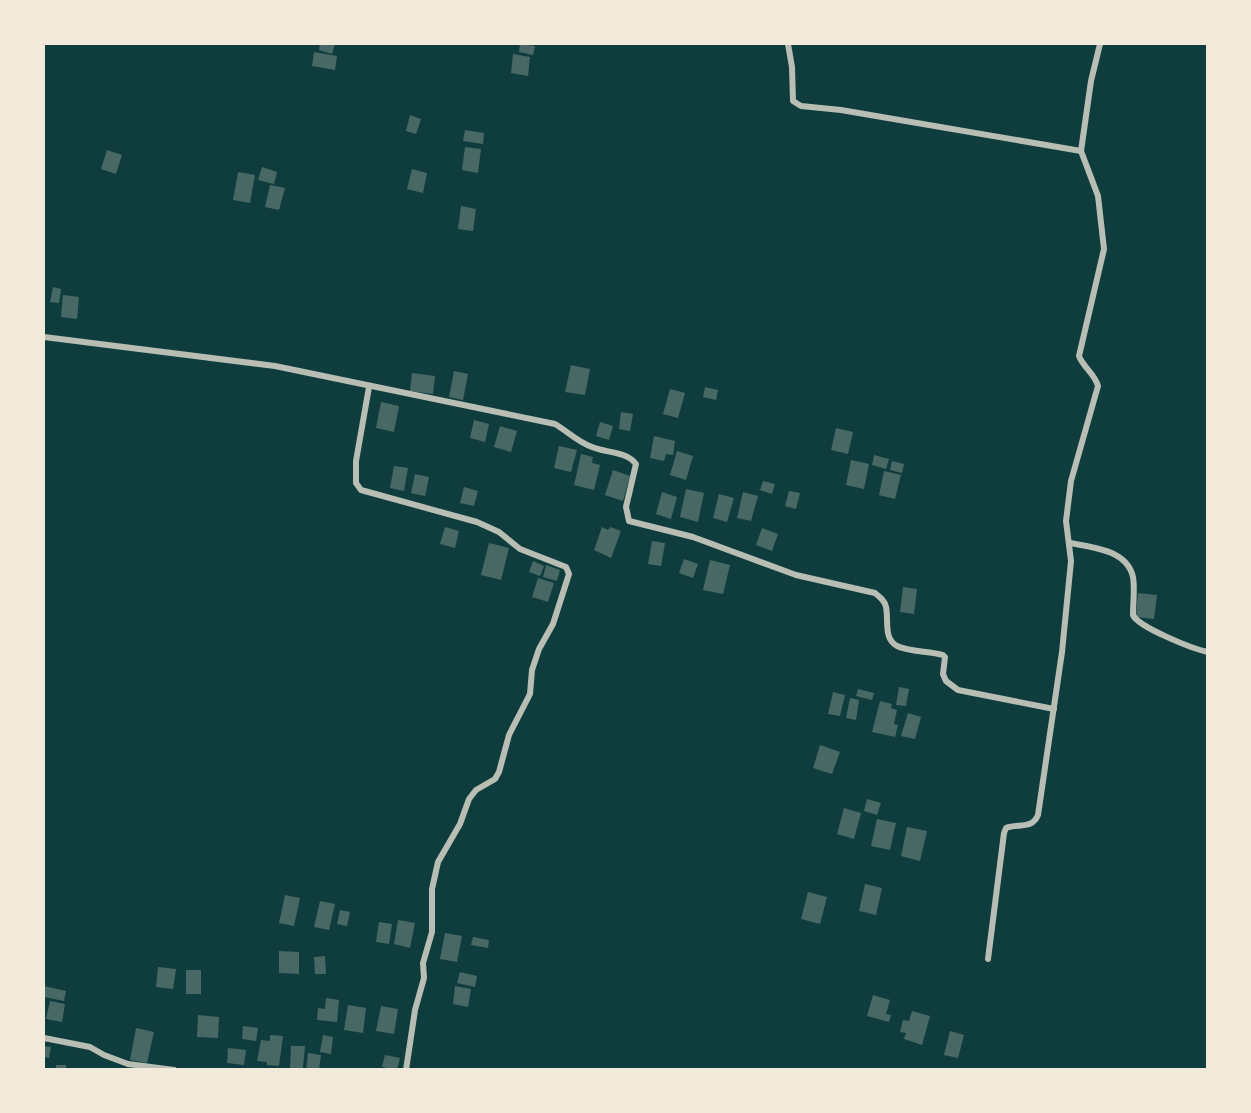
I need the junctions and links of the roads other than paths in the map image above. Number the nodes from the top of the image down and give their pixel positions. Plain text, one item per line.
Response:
1 (788, 44) edge
2 (1100, 44) edge
3 (1081, 151) junction
4 (44, 337) edge
5 (369, 387) junction
6 (1070, 543) junction
7 (1208, 652) edge
8 (1054, 709) junction
9 (988, 959) dead end
10 (44, 1038) edge
11 (174, 1070) edge
12 (406, 1070) edge

1 - 3 street
2 - 3 street
3 - 6 street
4 - 5 street
5 - 8 street
5 - 12 street
6 - 7 street
6 - 8 street
8 - 9 street
10 - 11 street

